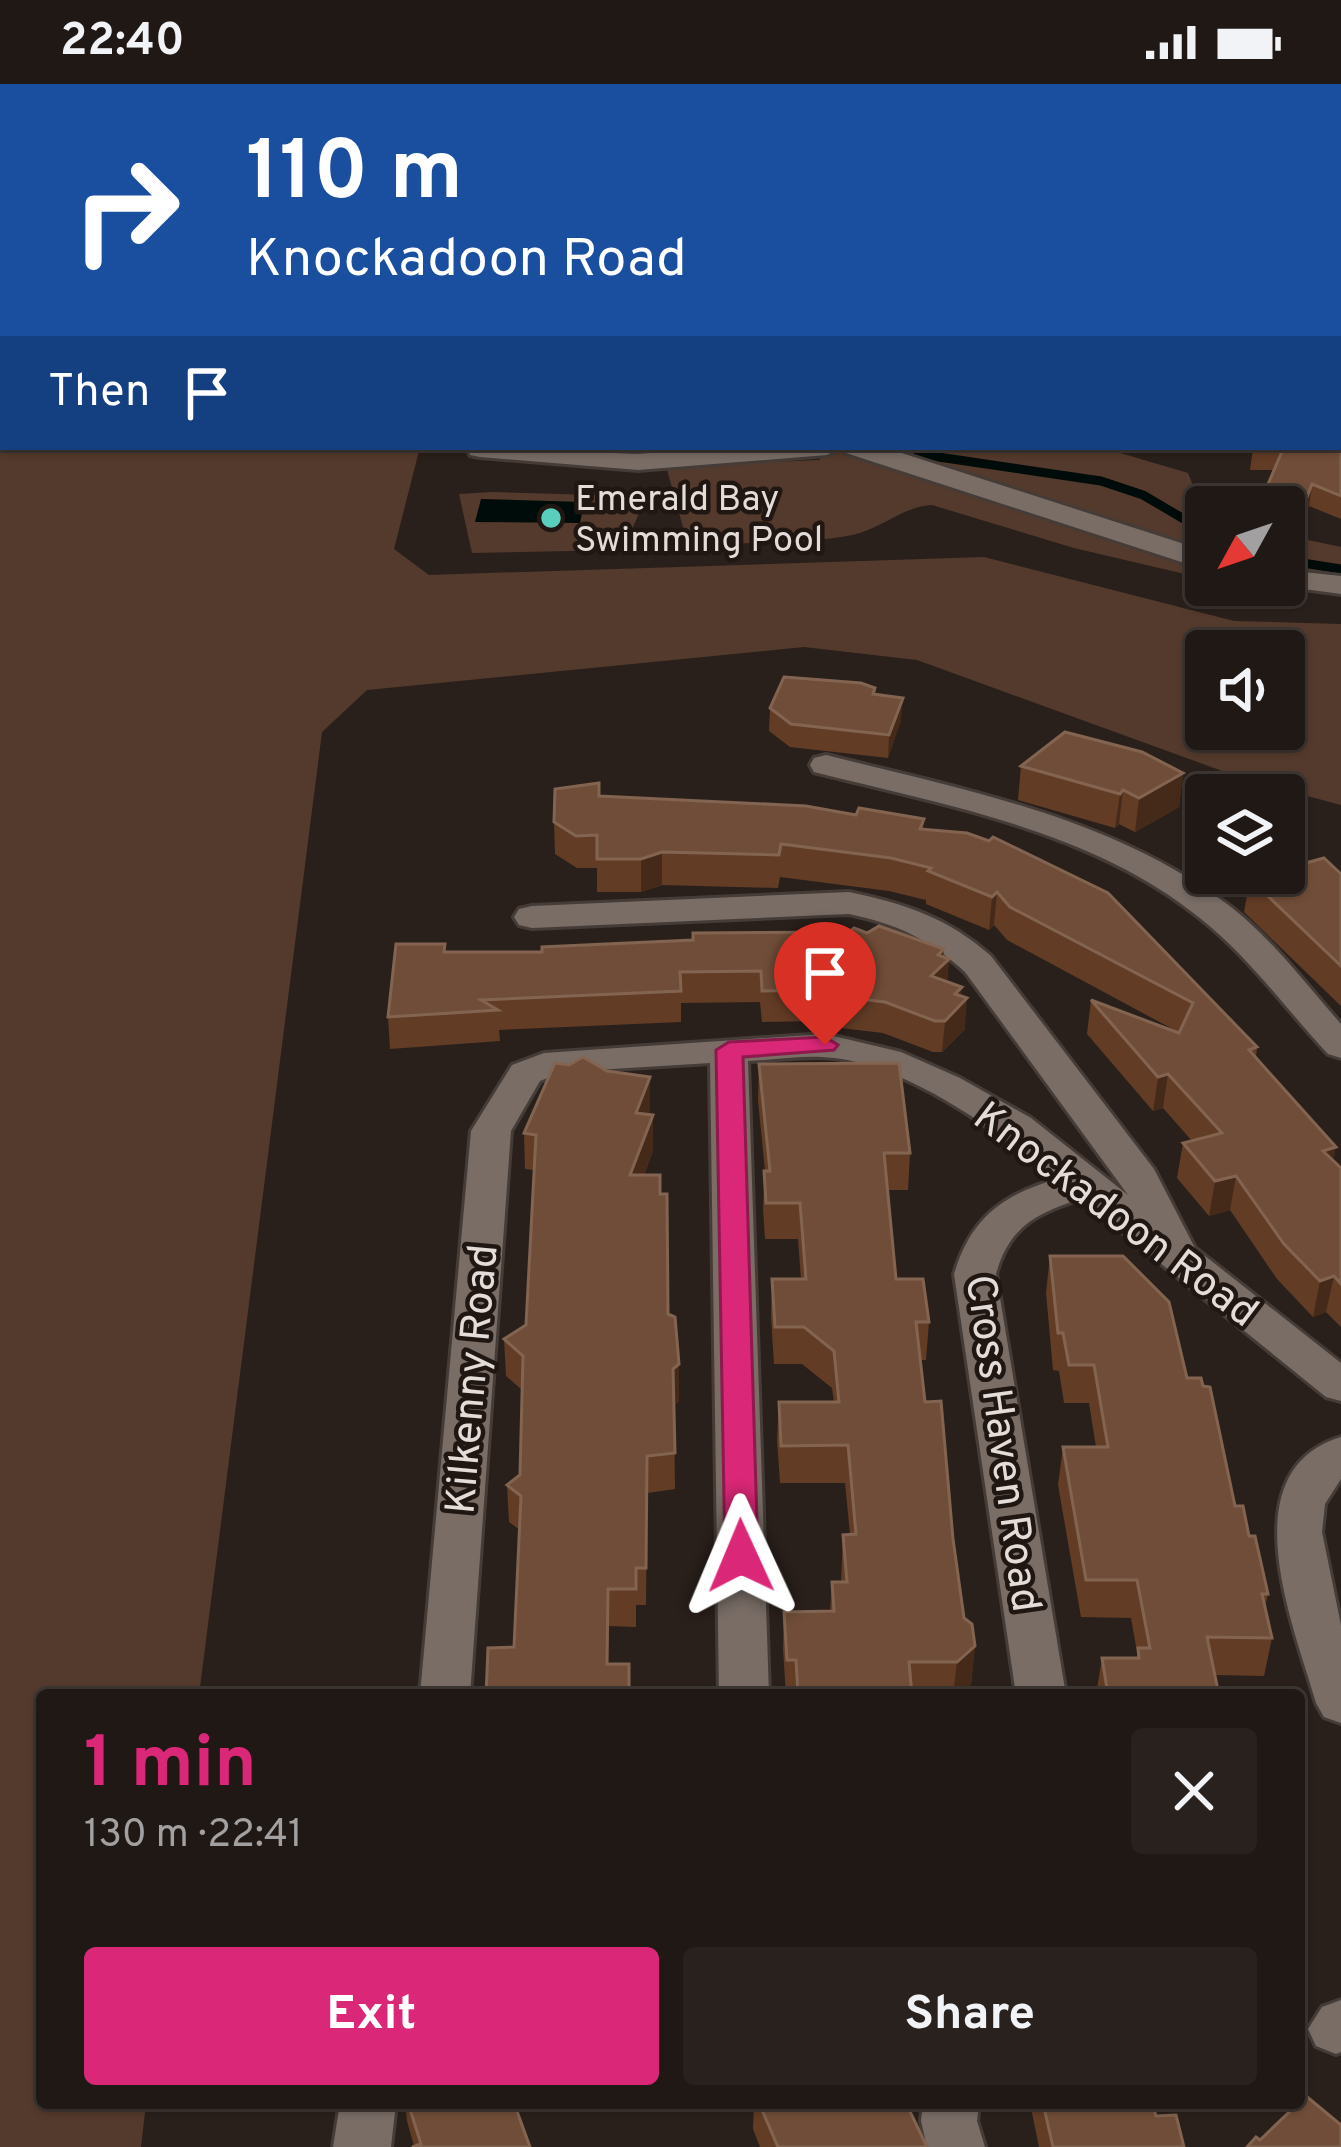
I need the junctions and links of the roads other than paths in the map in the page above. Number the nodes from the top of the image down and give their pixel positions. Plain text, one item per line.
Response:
1 (492, 450) edge
2 (789, 450) edge
3 (865, 450) edge
4 (1185, 554) edge
5 (1305, 581) edge
6 (1341, 585) edge
7 (826, 765) dead end
8 (532, 916) dead end
9 (1341, 1046) edge
10 (729, 1050) junction
11 (526, 1073) joint
12 (1065, 1084) junction
13 (1045, 1151) junction
14 (1087, 1184) junction
15 (1178, 1256) junction
16 (1341, 1386) edge
17 (1341, 1453) edge
18 (445, 1689) edge
19 (744, 1689) edge
20 (1040, 1689) edge
21 (1341, 1703) edge
22 (367, 2109) edge
23 (950, 2109) edge
24 (362, 2147) edge
25 (956, 2147) edge

1 - 2 street
3 - 4 street
5 - 6 street
7 - 9 street
8 - 12 street
10 - 11 street, Knockadoon Road
10 - 13 street, Knockadoon Road
10 - 19 street
11 - 18 street, Kilkenny Road
12 - 13 street
12 - 15 street
13 - 14 street, Knockadoon Road
14 - 15 street, Knockadoon Road
14 - 20 street, Cross Haven Road
15 - 16 street, Knockadoon Road
17 - 21 street
22 - 24 street
23 - 25 street

